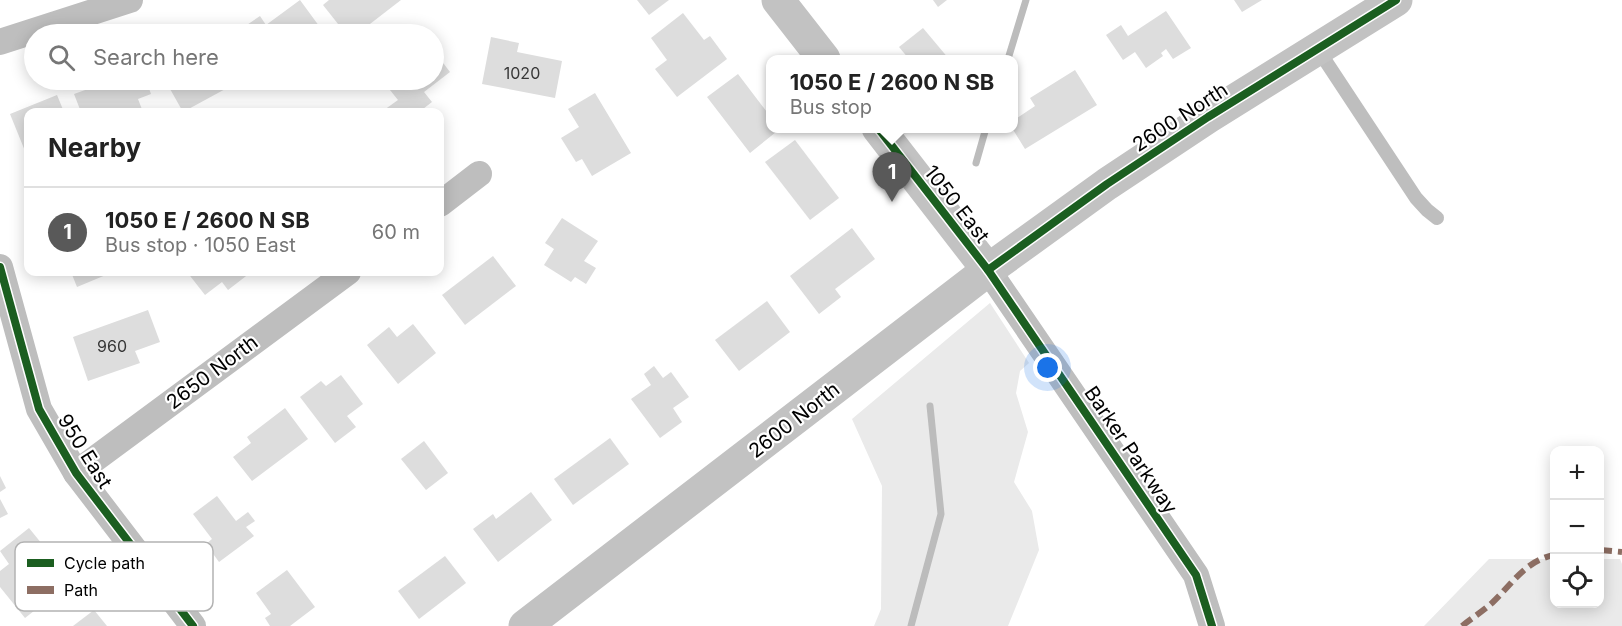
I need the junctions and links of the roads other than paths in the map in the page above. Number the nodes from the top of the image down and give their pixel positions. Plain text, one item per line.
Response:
1 (130, 0) edge
2 (778, 0) edge
3 (1396, 0) edge
4 (56, 24) edge
5 (24, 34) edge
6 (0, 42) edge
7 (1317, 48) junction
8 (820, 55) edge
9 (881, 133) edge
10 (479, 174) dead end
11 (444, 201) edge
12 (1437, 218) dead end
13 (0, 267) edge
14 (988, 270) junction
15 (343, 276) edge
16 (76, 473) junction
17 (129, 542) edge
18 (182, 611) edge
19 (193, 626) edge
20 (525, 626) edge
21 (1212, 626) edge

1 - 4 street
2 - 8 main road
3 - 7 main road, 2600 North
5 - 6 street
7 - 12 lane
7 - 14 main road, 2600 North
9 - 14 main road, 1050 East
10 - 11 street
13 - 16 street, 950 East
14 - 20 main road, 2600 North
14 - 21 street, Barker Parkway
15 - 16 street, 2650 North
16 - 17 street, 950 East
18 - 19 street, 950 East

